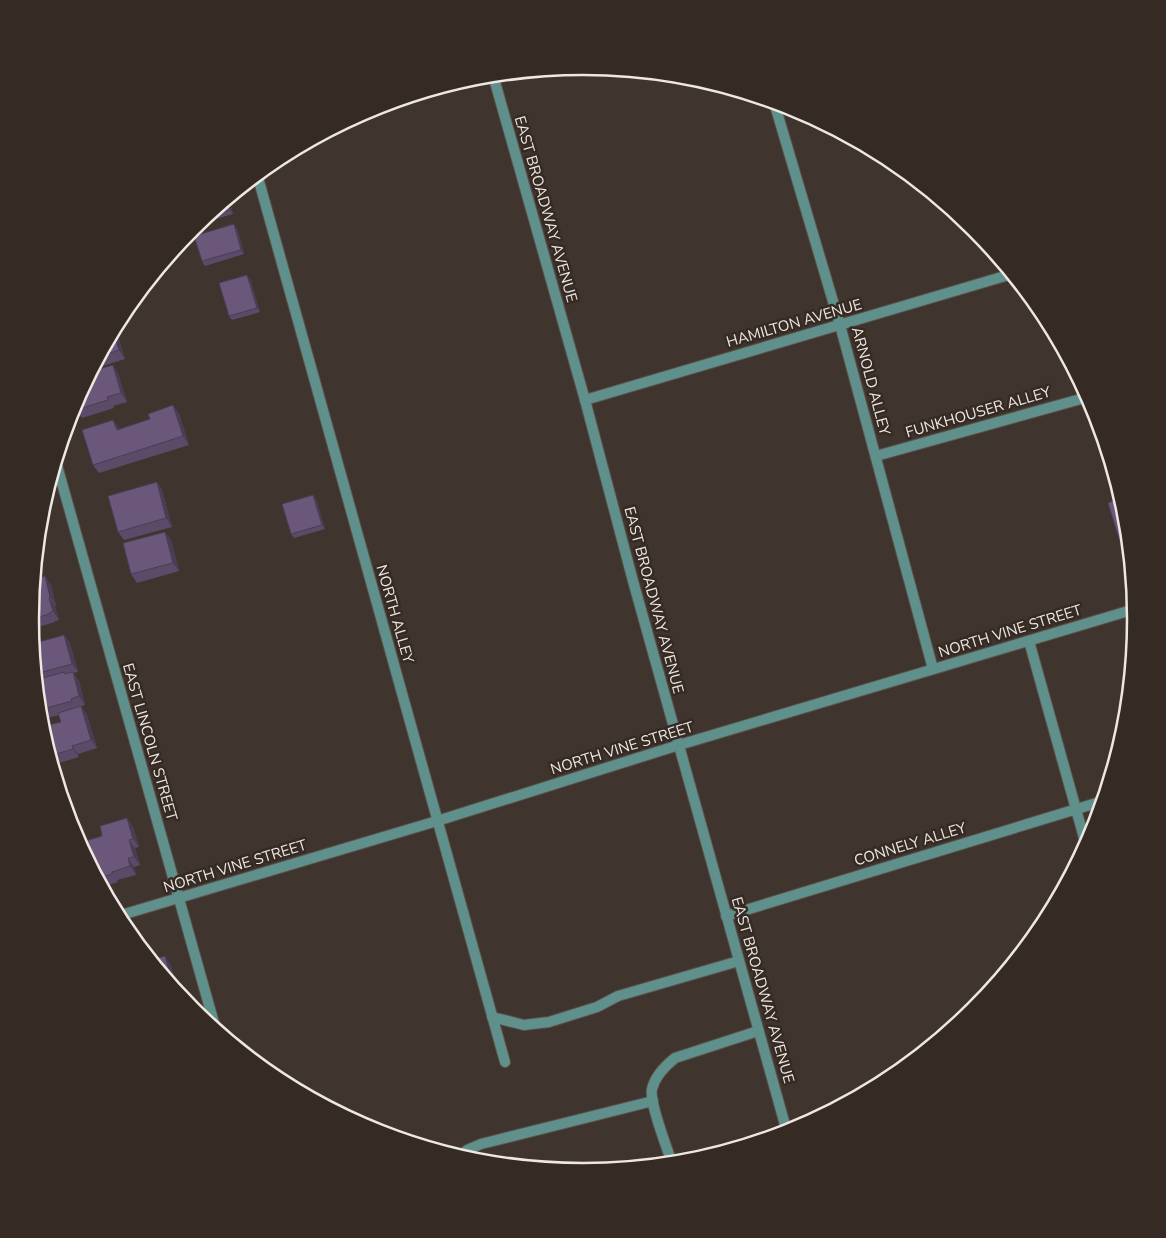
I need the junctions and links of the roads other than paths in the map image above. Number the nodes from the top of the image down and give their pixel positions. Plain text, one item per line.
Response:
1 (495, 82) edge
2 (777, 111) edge
3 (260, 181) edge
4 (1005, 276) edge
5 (840, 325) junction
6 (1081, 399) edge
7 (585, 400) junction
8 (876, 456) junction
9 (59, 472) edge
10 (1127, 611) edge
11 (1029, 641) junction
12 (933, 669) junction
13 (679, 745) junction
14 (1095, 804) edge
15 (1076, 809) junction
16 (437, 821) junction
17 (1083, 834) edge
18 (180, 898) junction
19 (126, 914) edge
20 (726, 916) junction
21 (739, 961) junction
22 (213, 1017) edge
23 (492, 1017) junction
24 (758, 1031) junction
25 (505, 1062) dead end
26 (653, 1101) junction
27 (785, 1124) edge
28 (466, 1151) edge
29 (670, 1156) edge

1 - 7 street, EAST BROADWAY AVENUE
2 - 5 street, ARNOLD ALLEY
3 - 16 street, NORTH ALLEY
4 - 5 street, HAMILTON AVENUE
5 - 7 street, HAMILTON AVENUE
5 - 8 street, ARNOLD ALLEY
6 - 8 street, FUNKHOUSER ALLEY
7 - 13 street, EAST BROADWAY AVENUE
8 - 12 street, ARNOLD ALLEY
9 - 18 street, EAST LINCOLN STREET
10 - 11 street, NORTH VINE STREET
11 - 12 street, NORTH VINE STREET
11 - 15 street
12 - 13 street, NORTH VINE STREET
13 - 16 street, NORTH VINE STREET
13 - 20 street, EAST BROADWAY AVENUE
14 - 15 street, CONNELY ALLEY
15 - 17 street
15 - 20 street, CONNELY ALLEY
16 - 18 street, NORTH VINE STREET
16 - 23 street, NORTH ALLEY
18 - 19 street, NORTH VINE STREET
18 - 22 street, EAST LINCOLN STREET
20 - 21 street, EAST BROADWAY AVENUE
21 - 23 street
21 - 24 street, EAST BROADWAY AVENUE
23 - 25 street, NORTH ALLEY
24 - 26 street
24 - 27 street, EAST BROADWAY AVENUE
26 - 28 street
26 - 29 street

